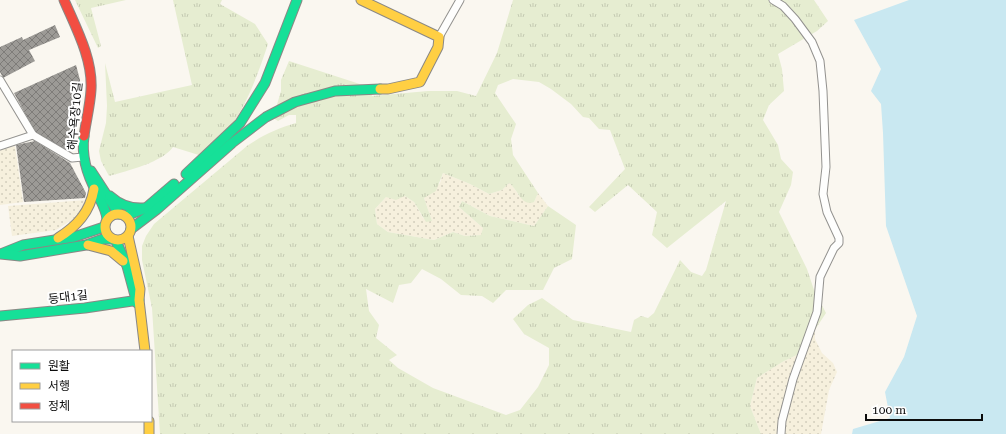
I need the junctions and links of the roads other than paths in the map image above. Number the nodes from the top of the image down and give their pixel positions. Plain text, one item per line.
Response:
1 (64, 0) edge
2 (297, 0) edge
3 (361, 0) edge
4 (460, 0) edge
5 (773, 0) edge
6 (439, 37) junction
7 (0, 80) edge
8 (33, 135) junction
9 (0, 146) edge
10 (83, 157) junction
11 (98, 189) junction
12 (148, 207) junction
13 (122, 215) junction
14 (106, 223) junction
15 (129, 232) junction
16 (113, 240) junction
17 (52, 241) junction
18 (86, 245) junction
19 (1, 254) edge
20 (127, 266) junction
21 (138, 303) junction
22 (0, 316) edge
23 (145, 350) edge
24 (149, 422) edge
25 (149, 434) edge
26 (781, 434) edge

1 - 10 street, 해수욕장10길
2 - 12 street
3 - 6 street
4 - 6 street
5 - 26 street
6 - 15 street
7 - 8 street
8 - 9 street
8 - 10 street
10 - 11 street, 해수욕장10길
11 - 12 street
11 - 13 street
11 - 14 street
11 - 17 street
12 - 13 street
13 - 14 street
13 - 15 street
14 - 16 street
14 - 17 street
15 - 16 street
15 - 21 street
16 - 18 street
16 - 20 street
17 - 19 street
18 - 19 street
18 - 20 street
20 - 21 street
21 - 22 street, 등대1길
21 - 23 street
24 - 25 street

